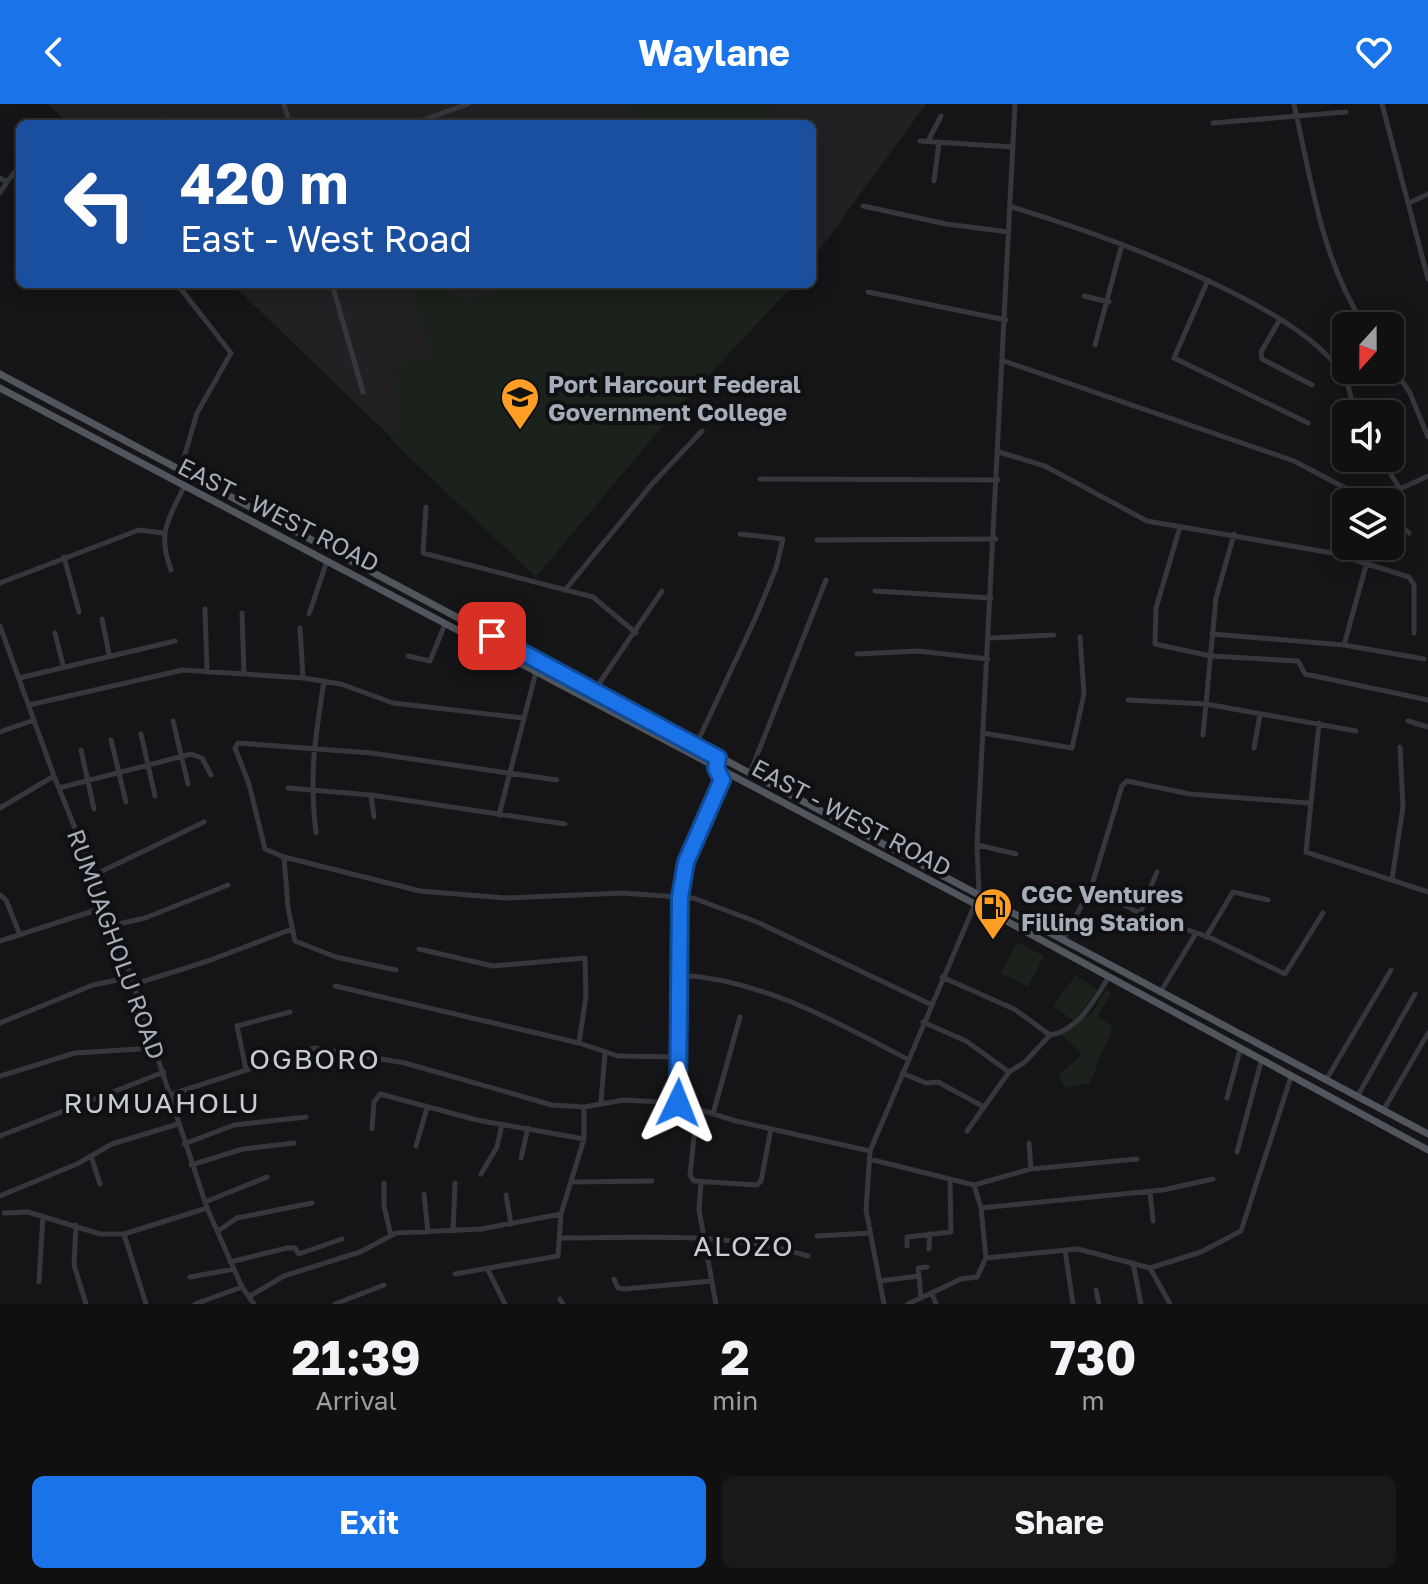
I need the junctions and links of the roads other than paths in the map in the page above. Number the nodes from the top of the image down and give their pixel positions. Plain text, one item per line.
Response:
1 (468, 104) edge
2 (1015, 104) edge
3 (1294, 104) edge
4 (1382, 104) edge
5 (1346, 112) dead end
6 (941, 116) dead end
7 (1297, 117) junction
8 (423, 120) edge
9 (1213, 123) dead end
10 (920, 141) dead end
11 (928, 141) junction
12 (939, 142) junction
13 (1013, 147) junction
14 (16, 170) edge
15 (0, 178) edge
16 (934, 181) dead end
17 (7, 182) junction
18 (0, 193) edge
19 (1428, 194) edge
20 (1409, 203) junction
21 (863, 206) dead end
22 (1012, 207) junction
23 (1009, 232) junction
24 (1122, 244) junction
25 (1428, 279) edge
26 (1208, 280) junction
27 (180, 288) edge
28 (333, 288) edge
29 (868, 292) dead end
30 (1084, 296) dead end
31 (1109, 302) junction
32 (1356, 312) edge
33 (1006, 320) junction
34 (1279, 321) junction
35 (1095, 345) dead end
36 (1004, 361) junction
37 (0, 374) edge
38 (1404, 384) edge
39 (1312, 385) dead end
40 (0, 388) edge
41 (363, 392) dead end
42 (1352, 400) edge
43 (1308, 423) dead end
44 (702, 431) dead end
45 (1428, 437) edge
46 (999, 452) junction
47 (180, 471) junction
48 (1390, 472) edge
49 (1428, 476) edge
50 (760, 479) dead end
51 (998, 480) junction
52 (184, 487) junction
53 (1345, 488) edge
54 (426, 507) dead end
55 (1180, 527) junction
56 (1404, 529) edge
57 (163, 533) junction
58 (1409, 533) dead end
59 (740, 534) dead end
60 (1234, 534) junction
61 (996, 539) junction
62 (817, 540) dead end
63 (64, 557) junction
64 (327, 561) junction
65 (1367, 562) junction
66 (171, 570) dead end
67 (826, 580) dead end
68 (0, 583) edge
69 (565, 590) junction
70 (662, 591) dead end
71 (875, 591) dead end
72 (991, 598) junction
73 (205, 609) dead end
74 (79, 612) dead end
75 (242, 613) dead end
76 (309, 614) dead end
77 (102, 619) dead end
78 (446, 623) junction
79 (0, 626) edge
80 (300, 628) dead end
81 (55, 633) dead end
82 (636, 633) junction
83 (1414, 633) dead end
84 (1212, 634) junction
85 (1054, 635) dead end
86 (1080, 637) dead end
87 (989, 638) junction
88 (175, 641) dead end
89 (1344, 645) junction
90 (109, 654) junction
91 (857, 654) dead end
92 (408, 656) dead end
93 (1211, 656) junction
94 (988, 659) junction
95 (1424, 659) dead end
96 (63, 665) junction
97 (207, 672) junction
98 (536, 672) junction
99 (244, 674) junction
100 (19, 678) junction
101 (303, 678) junction
102 (324, 681) junction
103 (594, 691) junction
104 (1128, 700) dead end
105 (1428, 700) edge
106 (1206, 704) junction
107 (29, 705) junction
108 (1260, 715) junction
109 (523, 718) junction
110 (34, 720) junction
111 (173, 721) dead end
112 (1408, 721) dead end
113 (1319, 723) junction
114 (1428, 727) edge
115 (1356, 731) dead end
116 (0, 732) edge
117 (983, 733) junction
118 (141, 734) dead end
119 (1203, 735) dead end
120 (111, 740) dead end
121 (696, 745) junction
122 (1400, 747) dead end
123 (1254, 748) dead end
124 (81, 750) dead end
125 (312, 750) junction
126 (181, 756) junction
127 (718, 758) junction
128 (148, 764) junction
129 (716, 768) junction
130 (118, 772) junction
131 (509, 772) junction
132 (211, 775) dead end
133 (750, 775) junction
134 (54, 776) junction
135 (88, 780) junction
136 (557, 780) dead end
137 (188, 784) dead end
138 (59, 788) junction
139 (288, 788) dead end
140 (311, 790) junction
141 (371, 795) junction
142 (155, 796) dead end
143 (126, 802) dead end
144 (1308, 803) junction
145 (0, 808) edge
146 (94, 809) dead end
147 (499, 815) junction
148 (374, 817) dead end
149 (204, 822) dead end
150 (565, 824) dead end
151 (316, 833) dead end
152 (977, 845) junction
153 (1016, 854) dead end
154 (284, 857) junction
155 (1157, 872) dead end
156 (92, 876) junction
157 (1392, 879) junction
158 (228, 885) dead end
159 (1091, 888) junction
160 (1428, 892) edge
161 (0, 895) edge
162 (680, 897) junction
163 (977, 900) junction
164 (1268, 900) dead end
165 (106, 907) junction
166 (1140, 913) junction
167 (1323, 913) dead end
168 (114, 925) junction
169 (292, 929) junction
170 (20, 935) junction
171 (1195, 935) junction
172 (1206, 937) junction
173 (1063, 940) junction
174 (0, 941) edge
175 (419, 949) dead end
176 (396, 970) dead end
177 (1391, 970) dead end
178 (678, 975) junction
179 (1109, 976) junction
180 (132, 977) junction
181 (942, 977) junction
182 (134, 985) junction
183 (335, 986) dead end
184 (1161, 991) junction
185 (1415, 994) dead end
186 (930, 1004) junction
187 (290, 1012) dead end
188 (740, 1017) dead end
189 (923, 1022) junction
190 (0, 1023) edge
191 (1428, 1033) edge
192 (1050, 1035) junction
193 (579, 1043) junction
194 (155, 1048) junction
195 (1240, 1050) junction
196 (605, 1053) junction
197 (680, 1057) junction
198 (907, 1059) junction
199 (1261, 1062) junction
200 (246, 1069) junction
201 (164, 1072) junction
202 (1009, 1072) junction
203 (902, 1073) junction
204 (0, 1076) edge
205 (1291, 1077) junction
206 (1326, 1081) junction
207 (172, 1094) junction
208 (1357, 1097) junction
209 (1227, 1098) dead end
210 (601, 1102) junction
211 (678, 1103) junction
212 (584, 1107) junction
213 (984, 1107) junction
214 (427, 1108) junction
215 (697, 1108) junction
216 (1383, 1111) junction
217 (713, 1114) junction
218 (306, 1117) dead end
219 (178, 1124) junction
220 (502, 1124) junction
221 (528, 1128) junction
222 (372, 1129) dead end
223 (771, 1129) junction
224 (967, 1131) dead end
225 (1428, 1134) edge
226 (0, 1136) edge
227 (584, 1139) junction
228 (294, 1143) dead end
229 (1029, 1143) dead end
230 (184, 1144) junction
231 (416, 1146) dead end
232 (1428, 1150) edge
233 (870, 1151) junction
234 (1237, 1152) dead end
235 (91, 1156) junction
236 (521, 1158) dead end
237 (869, 1159) junction
238 (1137, 1159) dead end
239 (191, 1165) junction
240 (1031, 1169) junction
241 (481, 1174) dead end
242 (267, 1177) dead end
243 (1213, 1179) dead end
244 (652, 1181) dead end
245 (571, 1182) junction
246 (950, 1182) junction
247 (384, 1183) dead end
248 (455, 1183) dead end
249 (701, 1183) junction
250 (100, 1184) dead end
251 (974, 1185) junction
252 (1150, 1192) junction
253 (424, 1194) dead end
254 (506, 1195) dead end
255 (0, 1196) edge
256 (312, 1203) dead end
257 (206, 1205) junction
258 (981, 1208) junction
259 (4, 1213) dead end
260 (561, 1214) junction
261 (43, 1216) junction
262 (1153, 1221) dead end
263 (511, 1224) junction
264 (76, 1225) junction
265 (218, 1231) junction
266 (453, 1231) junction
267 (428, 1232) junction
268 (870, 1233) junction
269 (124, 1234) junction
270 (930, 1234) junction
271 (391, 1236) junction
272 (703, 1236) junction
273 (817, 1236) dead end
274 (561, 1238) junction
275 (342, 1239) dead end
276 (907, 1246) dead end
277 (929, 1249) dead end
278 (1065, 1250) junction
279 (808, 1256) dead end
280 (986, 1258) junction
281 (230, 1262) junction
282 (1133, 1263) junction
283 (927, 1267) dead end
284 (1150, 1268) junction
285 (234, 1269) junction
286 (488, 1270) junction
287 (455, 1274) dead end
288 (919, 1276) junction
289 (190, 1277) dead end
290 (614, 1279) dead end
291 (712, 1281) junction
292 (880, 1281) junction
293 (39, 1282) dead end
294 (384, 1285) dead end
295 (242, 1287) junction
296 (1096, 1290) dead end
297 (932, 1293) junction
298 (250, 1296) junction
299 (921, 1298) junction
300 (86, 1304) edge
301 (146, 1304) edge
302 (195, 1304) edge
303 (254, 1304) edge
304 (335, 1304) edge
305 (505, 1304) edge
306 (716, 1304) edge
307 (884, 1304) edge
308 (908, 1304) edge
309 (936, 1304) edge
310 (1073, 1304) edge
311 (1099, 1304) edge
312 (1141, 1304) edge
313 (1170, 1304) edge

1 - 8 street
2 - 13 street
3 - 7 street
4 - 20 street
5 - 7 street
6 - 11 street
7 - 9 street
7 - 32 street
10 - 11 street
11 - 12 street
12 - 13 street
12 - 16 street
13 - 22 street
14 - 17 street
15 - 17 street
17 - 18 street
19 - 20 street
20 - 25 street
21 - 23 street
22 - 23 street
22 - 24 street
23 - 33 street
24 - 26 street
24 - 31 street
26 - 34 street
26 - 43 street
27 - 47 street
28 - 41 street
29 - 33 street
30 - 31 street
31 - 35 street
33 - 36 street
34 - 39 street
34 - 42 street
36 - 46 street
36 - 53 street
37 - 47 main road, EAST - WEST ROAD
38 - 45 street
40 - 52 main road, EAST - WEST ROAD
44 - 69 street
46 - 51 street
46 - 55 street
47 - 103 main road, EAST - WEST ROAD
48 - 49 street
50 - 51 street
51 - 61 street
52 - 57 street
52 - 64 main road, EAST - WEST ROAD
54 - 69 street
55 - 60 street
55 - 93 street
56 - 58 street
57 - 63 street
57 - 66 street
59 - 121 street
60 - 65 street
60 - 84 street
61 - 62 street
61 - 72 street
63 - 68 street
63 - 74 street
64 - 76 street
64 - 78 main road, EAST - WEST ROAD
65 - 83 street
65 - 89 street
67 - 133 street
69 - 82 street
70 - 82 street
71 - 72 street
72 - 87 street
73 - 97 street
75 - 99 street
77 - 90 street
78 - 92 street
78 - 98 main road, EAST - WEST ROAD
79 - 100 street, RUMUAGHOLU ROAD
80 - 101 street
81 - 96 street
82 - 103 street
84 - 89 street
84 - 93 street
85 - 87 street
86 - 117 street
87 - 94 street
88 - 90 street
89 - 95 street
90 - 96 street
91 - 94 street
93 - 105 street
93 - 106 street
94 - 117 street
96 - 100 street
97 - 99 street
97 - 107 street
98 - 109 street
98 - 129 main road, EAST - WEST ROAD
99 - 101 street
100 - 107 street, RUMUAGHOLU ROAD
101 - 102 street
102 - 109 street
102 - 125 street
103 - 121 main road, EAST - WEST ROAD
104 - 106 street
106 - 108 street
106 - 119 street
107 - 110 street, RUMUAGHOLU ROAD
108 - 113 street
108 - 123 street
109 - 131 street
110 - 116 street
110 - 134 street, RUMUAGHOLU ROAD
111 - 126 street
112 - 114 street
113 - 115 street
113 - 144 street
117 - 152 street
118 - 128 street
120 - 130 street
121 - 127 main road, EAST - WEST ROAD
122 - 157 street
124 - 135 street
125 - 131 street
125 - 140 street
125 - 154 street
126 - 128 street
126 - 132 street
126 - 137 street
127 - 129 street
127 - 133 main road, EAST - WEST ROAD
128 - 130 street
128 - 142 street
129 - 162 street
129 - 163 main road, EAST - WEST ROAD
130 - 135 street
130 - 143 street
131 - 136 street
131 - 147 street
133 - 163 main road, EAST - WEST ROAD
134 - 138 street, RUMUAGHOLU ROAD
134 - 145 street
135 - 138 street
135 - 146 street
138 - 156 street, RUMUAGHOLU ROAD
139 - 140 street
140 - 141 street
140 - 151 street
141 - 147 street
141 - 148 street
144 - 157 street
144 - 159 street
147 - 150 street
149 - 156 street
152 - 153 street
152 - 163 street
154 - 162 street
154 - 169 street
155 - 166 street
156 - 165 street, RUMUAGHOLU ROAD
157 - 160 street
158 - 168 street
159 - 166 street
159 - 173 street
161 - 170 street
162 - 178 street
162 - 186 street
163 - 173 main road, EAST - WEST ROAD
163 - 179 main road, EAST - WEST ROAD
163 - 181 street
164 - 172 street
165 - 168 street, RUMUAGHOLU ROAD
165 - 170 street
166 - 171 street
167 - 172 street
168 - 180 street, RUMUAGHOLU ROAD
169 - 176 street
169 - 182 street
170 - 174 street
171 - 172 street
171 - 184 street
173 - 184 main road, EAST - WEST ROAD
175 - 193 street
177 - 206 street
178 - 197 street
178 - 198 street
179 - 192 street
179 - 195 main road, EAST - WEST ROAD
180 - 182 street, RUMUAGHOLU ROAD
180 - 190 street
181 - 186 street
181 - 192 street
182 - 194 street, RUMUAGHOLU ROAD
183 - 193 street
184 - 206 main road, EAST - WEST ROAD
185 - 208 street
186 - 189 street
187 - 200 street
188 - 217 street
189 - 198 street
189 - 202 street
191 - 216 street
192 - 202 street
193 - 196 street
194 - 201 street, RUMUAGHOLU ROAD
194 - 204 street
195 - 199 main road, EAST - WEST ROAD
195 - 209 street
196 - 197 street
196 - 210 street
197 - 211 street
198 - 203 street
199 - 205 main road, EAST - WEST ROAD
199 - 234 street
200 - 207 street
200 - 212 street
201 - 207 street, RUMUAGHOLU ROAD
201 - 226 street
202 - 213 street
203 - 213 street
203 - 233 street
205 - 232 main road, EAST - WEST ROAD
205 - 284 street
206 - 208 main road, EAST - WEST ROAD
207 - 219 street, RUMUAGHOLU ROAD
208 - 216 main road, EAST - WEST ROAD
210 - 211 street
210 - 212 street
211 - 215 street
212 - 227 street
213 - 224 street
214 - 220 street
214 - 222 street
214 - 231 street
215 - 217 street
215 - 249 street
216 - 225 main road, EAST - WEST ROAD
217 - 223 street
218 - 230 street
219 - 230 street, RUMUAGHOLU ROAD
219 - 235 street
220 - 221 street
220 - 241 street
221 - 227 street
221 - 236 street
223 - 233 street
223 - 249 street
227 - 245 street
228 - 239 street
229 - 240 street
230 - 239 street, RUMUAGHOLU ROAD
233 - 237 street
235 - 250 street
235 - 255 street
237 - 246 street
237 - 268 street
238 - 240 street
239 - 257 street, RUMUAGHOLU ROAD
240 - 251 street
242 - 257 street
243 - 252 street
244 - 245 street
245 - 260 street
246 - 251 street
246 - 270 street
247 - 271 street
248 - 266 street
249 - 272 street
251 - 258 street
252 - 258 street
252 - 262 street
253 - 267 street
254 - 263 street
256 - 265 street
257 - 265 street, RUMUAGHOLU ROAD
257 - 269 street
258 - 280 street
259 - 261 street
260 - 263 street
260 - 274 street
261 - 264 street
261 - 293 street
263 - 266 street
264 - 269 street
264 - 300 street
265 - 281 street, RUMUAGHOLU ROAD
266 - 267 street
267 - 271 street
268 - 273 street
268 - 292 street
269 - 301 street
270 - 276 street
270 - 277 street
271 - 298 street
272 - 274 street
272 - 279 street
272 - 291 street
274 - 286 street
275 - 281 street
278 - 280 street
278 - 282 street
278 - 310 street
280 - 297 street
281 - 285 street, RUMUAGHOLU ROAD
282 - 284 street
282 - 312 street
283 - 288 street
284 - 313 street
285 - 289 street
285 - 295 street, RUMUAGHOLU ROAD
286 - 287 street
286 - 305 street
288 - 292 street
288 - 299 street
290 - 291 street
291 - 306 street
292 - 307 street
294 - 304 street
295 - 298 street, RUMUAGHOLU ROAD
295 - 302 street
296 - 311 street
297 - 299 street
297 - 309 street
298 - 303 street, RUMUAGHOLU ROAD
299 - 308 street

